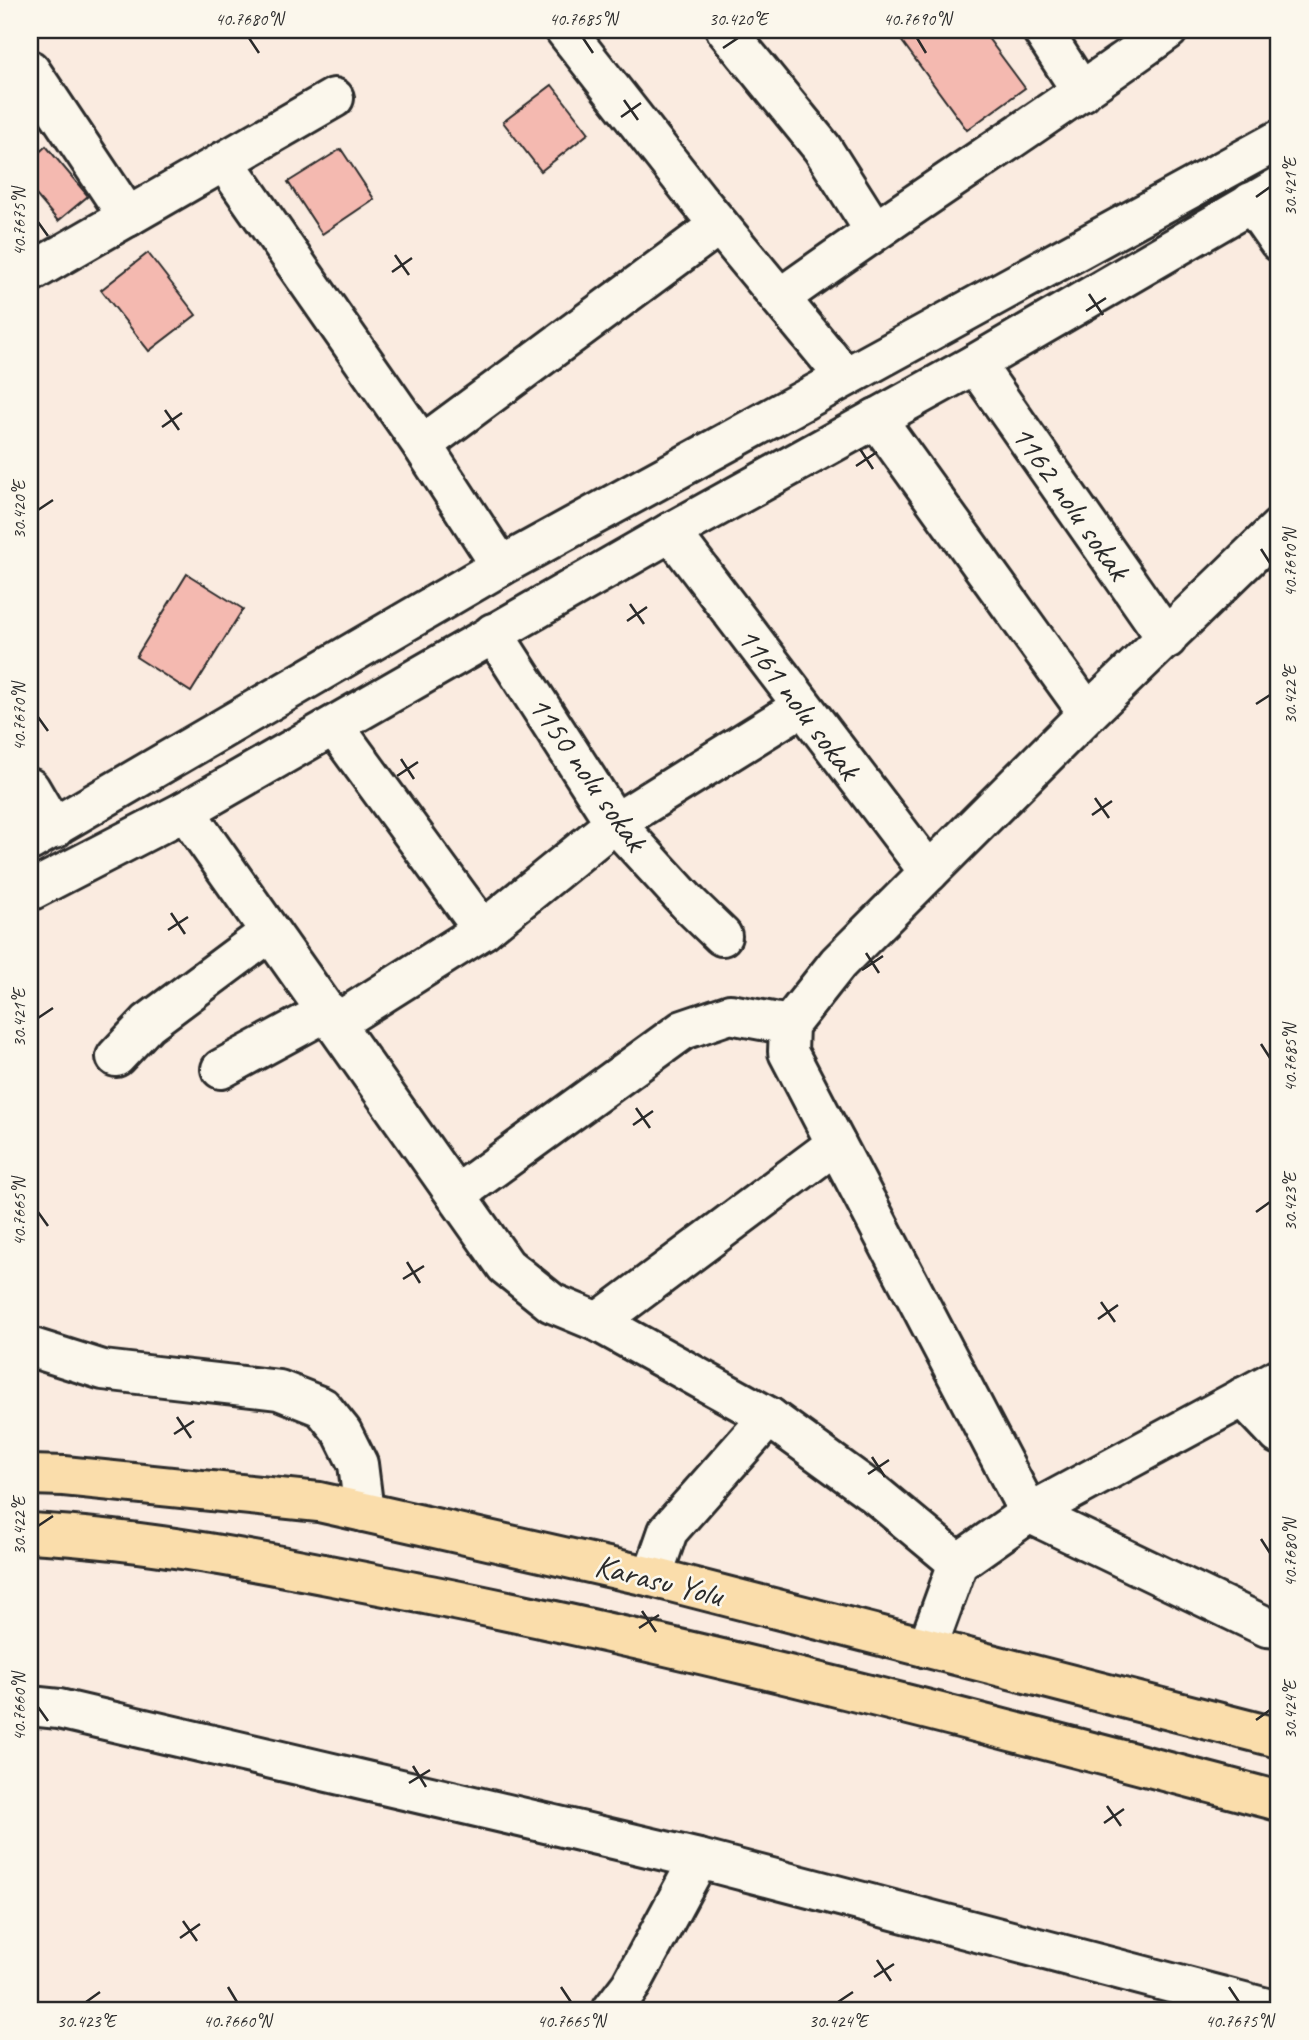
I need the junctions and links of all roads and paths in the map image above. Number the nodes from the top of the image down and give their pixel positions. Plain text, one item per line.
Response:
1 (565, 30) edge
2 (726, 30) edge
3 (1042, 30) edge
4 (1168, 30) edge
5 (30, 70) edge
6 (1082, 92) junction
7 (334, 99) dead end
8 (1279, 140) edge
9 (224, 161) junction
10 (1265, 195) edge
11 (128, 217) junction
12 (719, 225) junction
13 (874, 230) junction
14 (1279, 242) edge
15 (30, 273) edge
16 (780, 298) junction
17 (975, 364) junction
18 (845, 377) junction
19 (876, 418) junction
20 (422, 445) junction
21 (1279, 528) edge
22 (671, 532) junction
23 (501, 566) junction
24 (493, 634) junction
25 (1167, 639) junction
26 (802, 707) junction
27 (1088, 713) junction
28 (334, 726) junction
29 (30, 788) edge
30 (185, 811) junction
31 (615, 823) junction
32 (42, 835) edge
33 (929, 872) junction
34 (30, 891) edge
35 (484, 930) junction
36 (270, 932) junction
37 (723, 936) dead end
38 (332, 1017) junction
39 (789, 1025) junction
40 (116, 1057) dead end
41 (221, 1069) dead end
42 (836, 1144) junction
43 (456, 1195) junction
44 (598, 1322) junction
45 (30, 1347) edge
46 (1279, 1378) edge
47 (1244, 1397) junction
48 (769, 1417) junction
49 (1279, 1435) edge
50 (30, 1475) edge
51 (364, 1512) junction
52 (1029, 1513) junction
53 (30, 1533) edge
54 (958, 1563) junction
55 (652, 1577) junction
56 (1279, 1628) edge
57 (928, 1648) junction
58 (30, 1706) edge
59 (1279, 1738) edge
60 (1279, 1801) edge
61 (699, 1859) junction
62 (612, 2010) edge
63 (1274, 2010) edge

1 - 12 street
2 - 13 street
3 - 6 street
4 - 6 street
5 - 11 street
6 - 13 street
7 - 9 street
8 - 18 street
9 - 11 street
9 - 20 street
10 - 14 street
10 - 17 street
11 - 15 street
12 - 16 street
12 - 20 street
13 - 16 street
16 - 18 street
17 - 19 street
17 - 25 street, 1162 nolu sokak
18 - 23 street
19 - 22 street
19 - 27 street
20 - 23 street
21 - 25 street
22 - 24 street
22 - 26 street, 1161 nolu sokak
23 - 32 street
24 - 28 street
24 - 31 street, 1150 nolu sokak
25 - 27 street
26 - 31 street
26 - 33 street, 1161 nolu sokak
27 - 33 street
28 - 30 street
28 - 35 street
29 - 32 street
30 - 34 street
30 - 36 street
31 - 35 street
31 - 37 street, 1150 nolu sokak
33 - 39 street
35 - 38 street
36 - 38 street
36 - 40 street
38 - 41 street
38 - 43 street
39 - 42 street
39 - 43 street
42 - 44 street
42 - 52 street
43 - 44 street
44 - 48 street
45 - 51 street
46 - 47 street
47 - 49 street
47 - 52 street
48 - 54 street
48 - 55 street
50 - 51 highway, Karasu Yolu
51 - 55 highway, Karasu Yolu
52 - 54 street
52 - 56 street
53 - 60 highway
54 - 57 street
55 - 57 highway, Karasu Yolu
57 - 59 highway, Karasu Yolu
58 - 61 street
61 - 62 street
61 - 63 street

